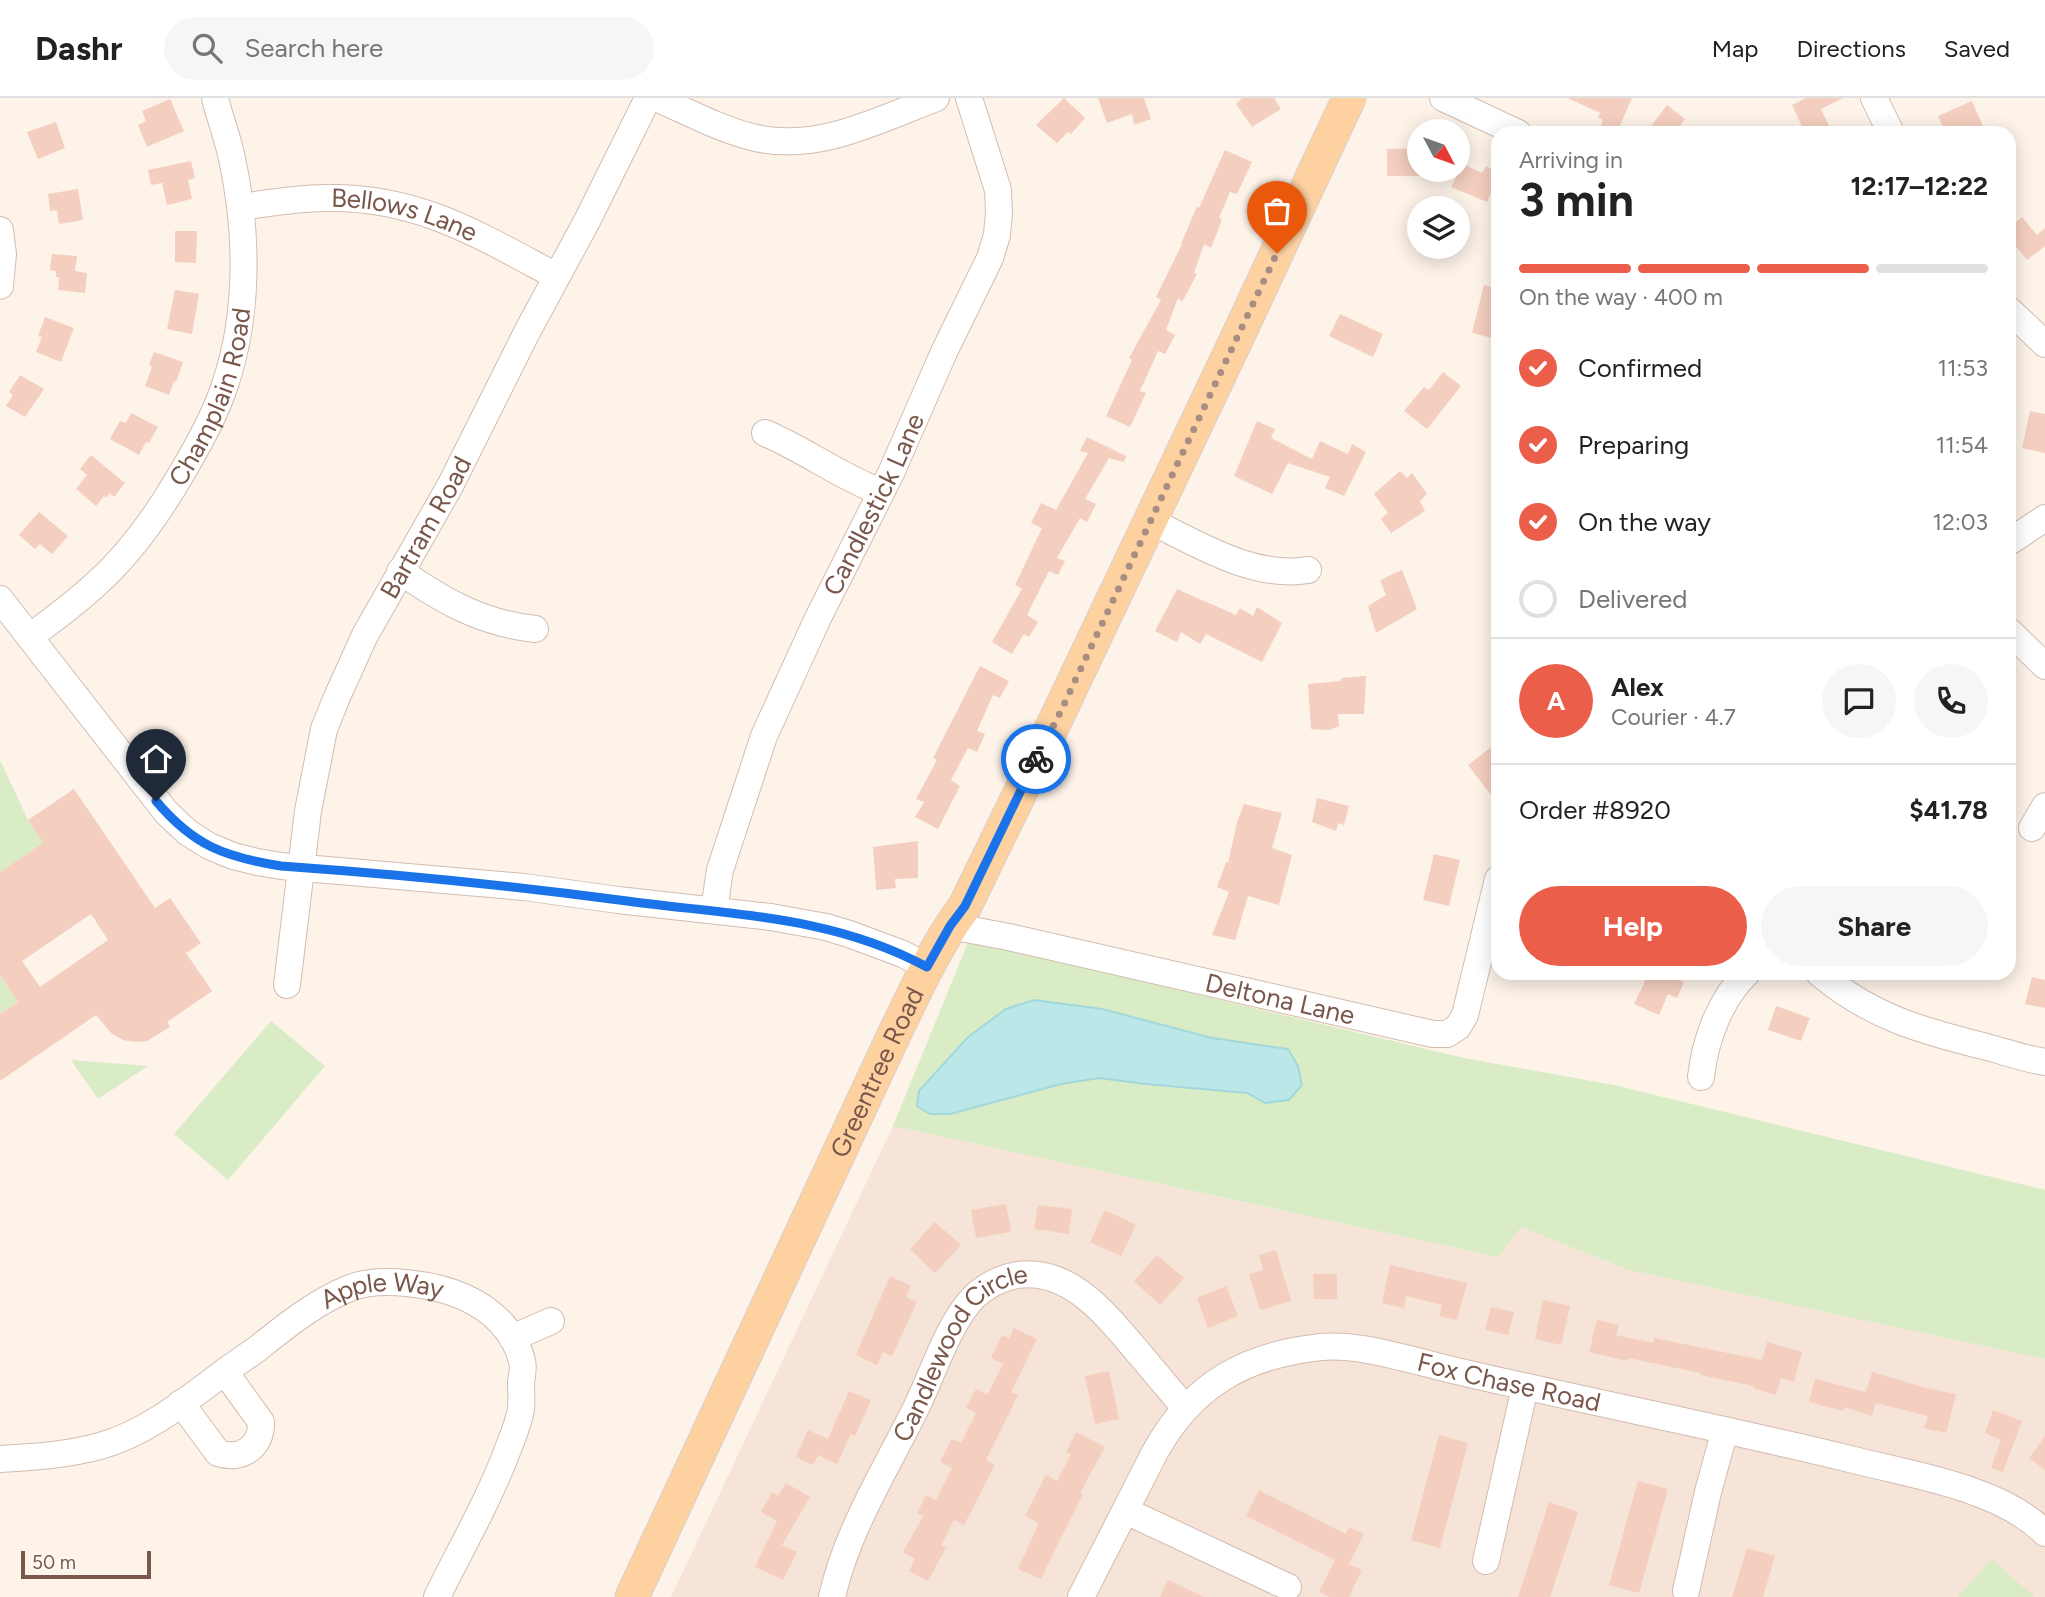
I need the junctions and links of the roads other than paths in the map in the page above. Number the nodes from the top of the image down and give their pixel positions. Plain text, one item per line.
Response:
1 (215, 98) edge
2 (649, 98) edge
3 (656, 98) edge
4 (936, 98) edge
5 (969, 98) edge
6 (1349, 98) edge
7 (1443, 98) edge
8 (1874, 98) edge
9 (1503, 126) edge
10 (1888, 126) edge
11 (241, 206) junction
12 (0, 230) edge
13 (556, 276) junction
14 (0, 286) edge
15 (2016, 317) edge
16 (2045, 344) edge
17 (765, 433) dead end
18 (881, 492) junction
19 (2045, 517) edge
20 (1150, 521) junction
21 (2016, 537) edge
22 (1308, 570) dead end
23 (400, 571) junction
24 (0, 599) edge
25 (535, 629) dead end
26 (30, 637) junction
27 (2016, 638) edge
28 (2045, 666) edge
29 (302, 868) junction
30 (1491, 909) edge
31 (715, 910) junction
32 (950, 926) junction
33 (927, 967) junction
34 (1739, 980) edge
35 (1828, 980) edge
36 (287, 985) dead end
37 (2045, 1062) edge
38 (1701, 1077) dead end
39 (551, 1321) dead end
40 (512, 1338) junction
41 (225, 1372) junction
42 (1525, 1387) junction
43 (181, 1403) junction
44 (1185, 1408) junction
45 (1726, 1430) junction
46 (0, 1459) edge
47 (1126, 1511) junction
48 (2045, 1533) edge
49 (1486, 1561) dead end
50 (1288, 1587) dead end
51 (1686, 1591) dead end
52 (436, 1597) edge
53 (632, 1597) edge
54 (832, 1597) edge
55 (1081, 1597) edge

1 - 11 street, Champlain Road
2 - 13 street, Bartram Road
3 - 4 street
5 - 18 street, Candlestick Lane
6 - 20 main road, Greentree Road
7 - 9 street
8 - 10 street
11 - 13 street, Bellows Lane
11 - 26 street, Champlain Road
12 - 14 street
13 - 23 street, Bartram Road
15 - 16 street
17 - 18 street
18 - 31 street, Candlestick Lane
19 - 21 street
20 - 22 street
20 - 32 main road, Greentree Road
23 - 25 street
23 - 29 street, Bartram Road
24 - 26 street
26 - 29 street
27 - 28 street
29 - 31 street
29 - 36 street, Bartram Road
30 - 32 street, Deltona Lane
31 - 33 street
32 - 33 main road, Greentree Road
33 - 53 main road, Greentree Road
34 - 38 street
35 - 37 street
39 - 40 street
40 - 41 street, Apple Way
40 - 52 street, Apple Way
41 - 43 street, Apple Way
41 - 43 street
42 - 44 street, Fox Chase Road
42 - 45 street, Fox Chase Road
42 - 49 street
43 - 46 street, Apple Way
44 - 47 street, Fox Chase Road
44 - 54 street, Candlewood Circle
45 - 48 street, Fox Chase Road
45 - 51 street
47 - 50 street
47 - 55 street, Fox Chase Road

